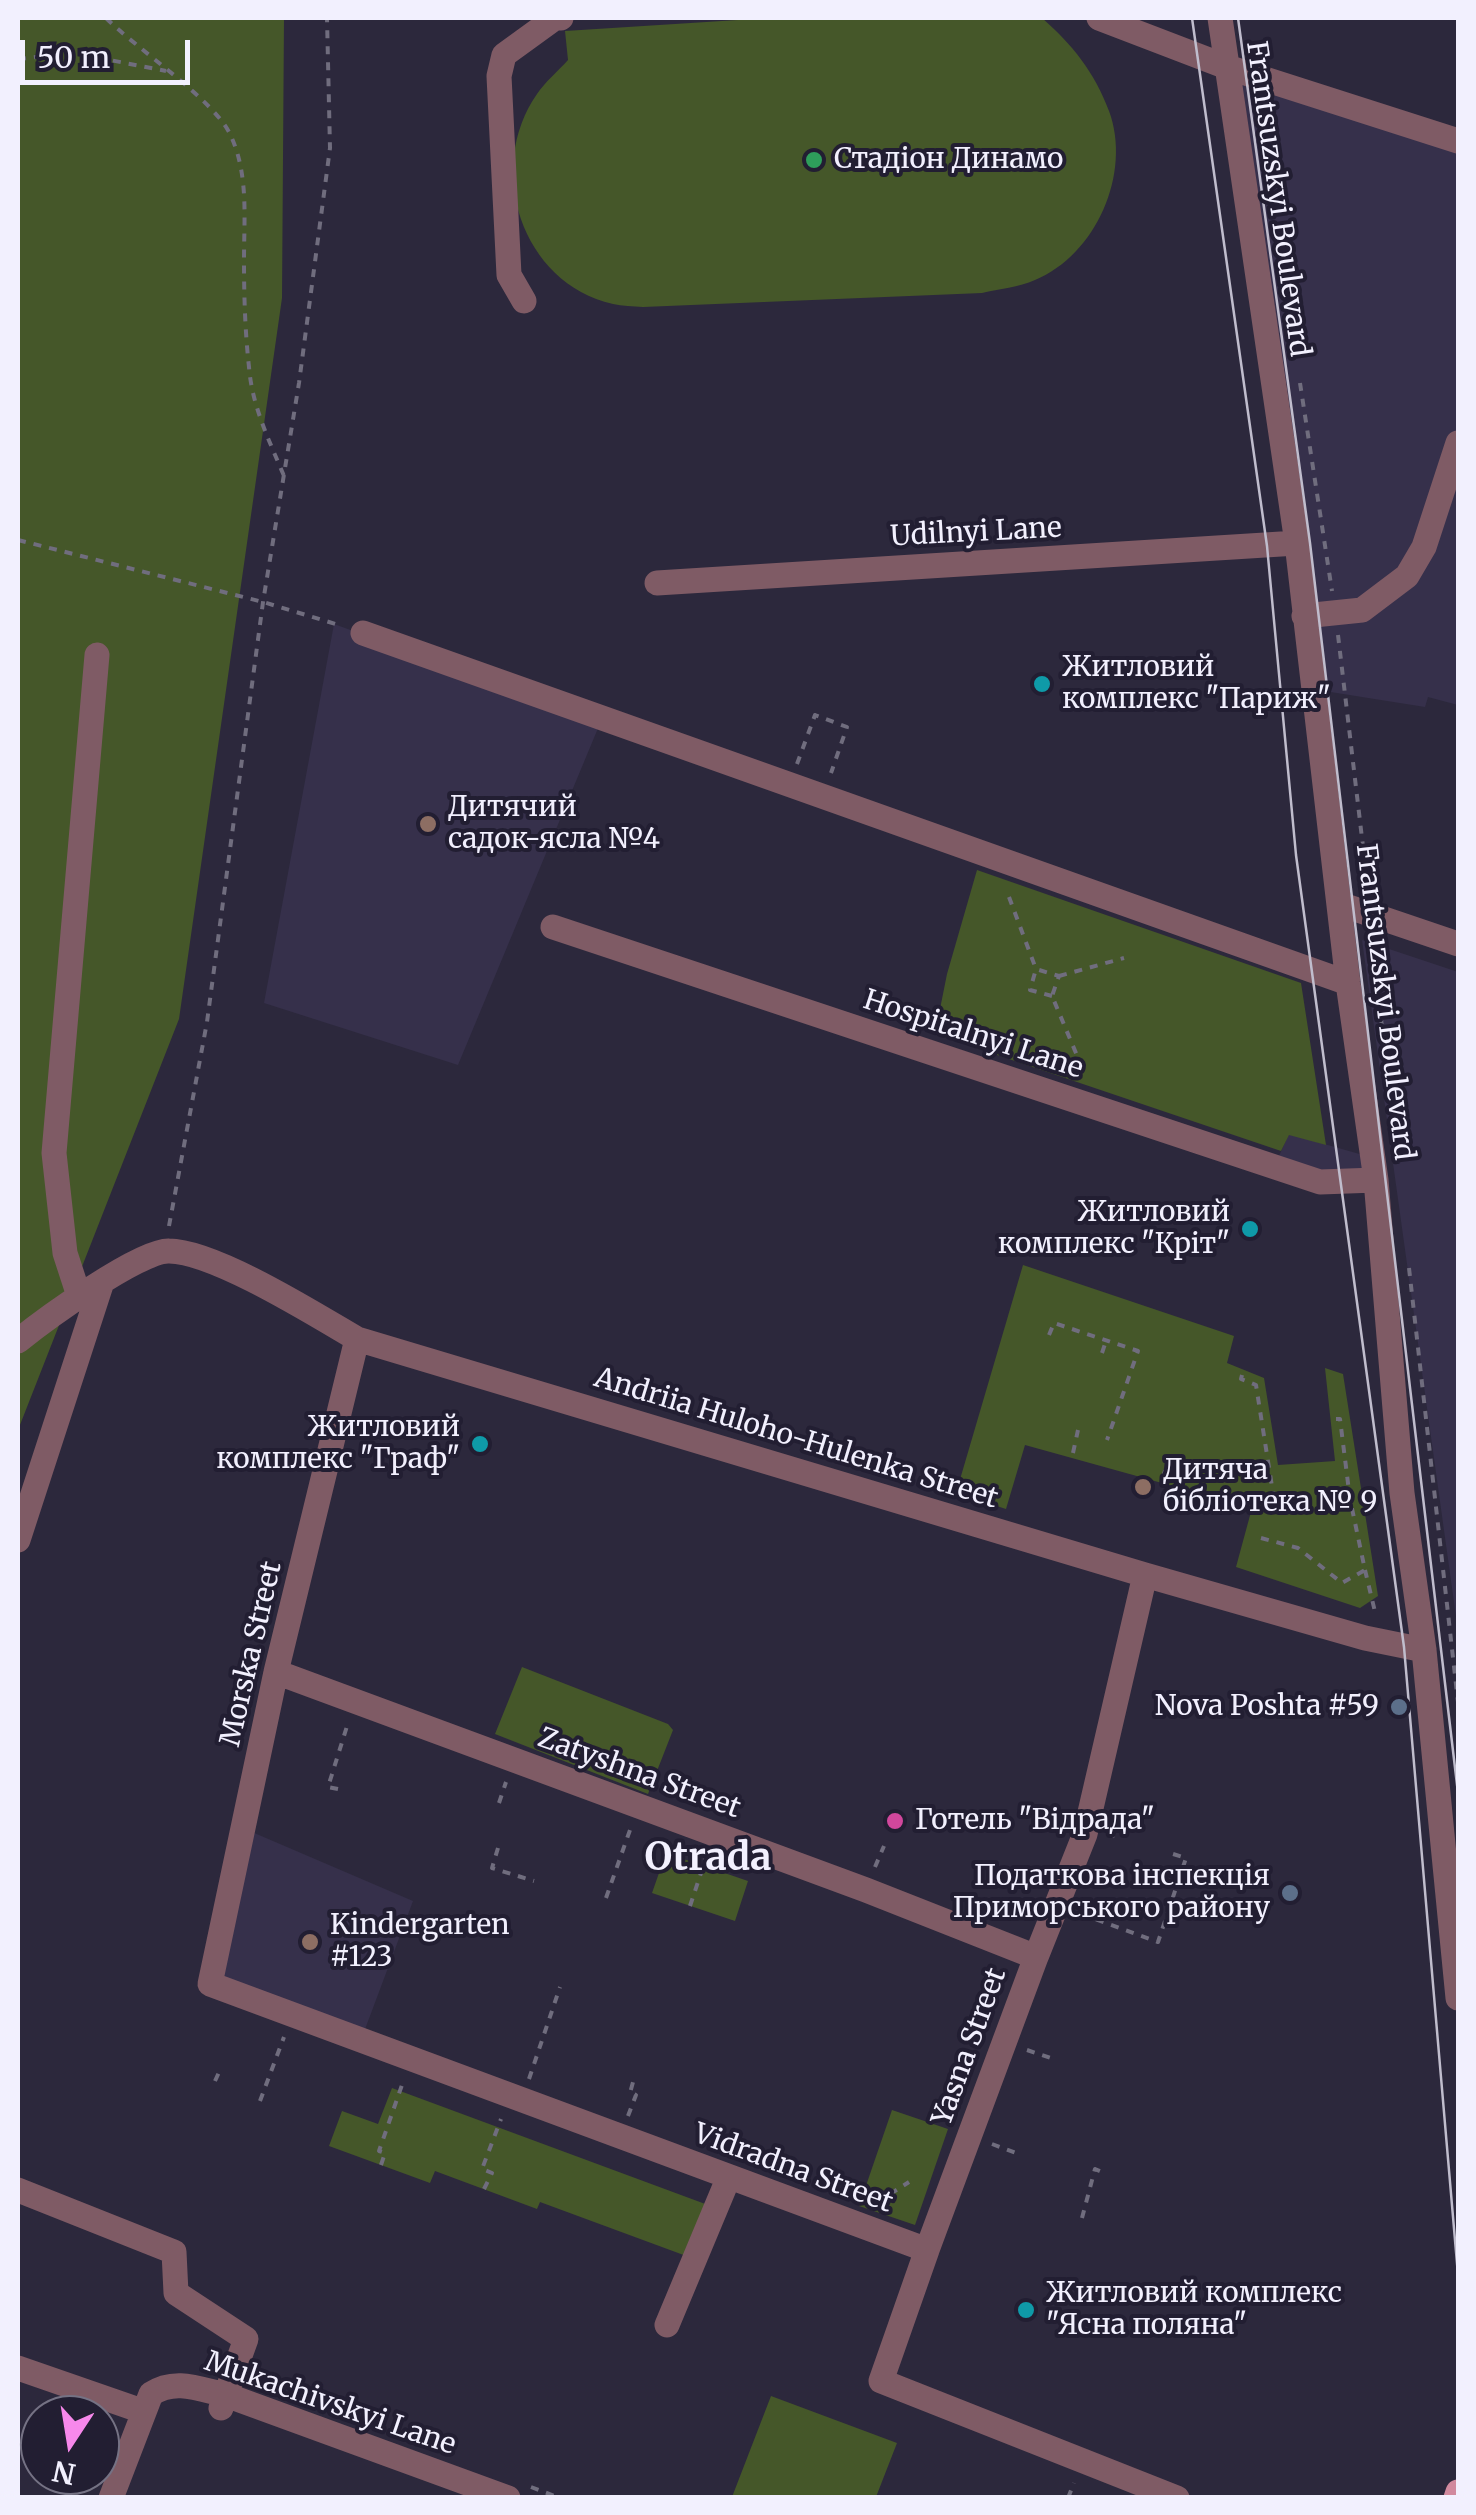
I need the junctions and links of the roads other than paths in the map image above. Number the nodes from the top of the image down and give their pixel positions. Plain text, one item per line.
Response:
1 (560, 18) edge
2 (1100, 18) edge
3 (1220, 18) edge
4 (1226, 67) junction
5 (1458, 141) edge
6 (524, 301) dead end
7 (1458, 443) edge
8 (1298, 543) junction
9 (657, 583) dead end
10 (1304, 616) junction
11 (363, 633) road end
12 (97, 655) dead end
13 (1340, 904) junction
14 (553, 927) dead end
15 (1379, 927) junction
16 (1458, 932) edge
17 (1458, 944) edge
18 (1348, 983) junction
19 (1376, 1180) junction
20 (102, 1282) junction
21 (79, 1296) junction
22 (358, 1339) junction
23 (18, 1340) edge
24 (18, 1540) edge
25 (1145, 1576) junction
26 (1424, 1650) junction
27 (276, 1672) junction
28 (1036, 1957) junction
29 (210, 1984) joint
30 (1458, 1998) edge
31 (728, 2179) junction
32 (18, 2190) edge
33 (927, 2250) junction
34 (666, 2325) dead end
35 (18, 2368) edge
36 (223, 2402) junction
37 (142, 2411) junction
38 (110, 2498) edge
39 (508, 2498) edge
40 (1176, 2498) edge

1 - 6 street
2 - 4 street
3 - 4 street, Frantsuzskyi Boulevard
4 - 5 street
4 - 8 street, Frantsuzskyi Boulevard
7 - 10 street
8 - 9 street, Udilnyi Lane
8 - 10 street, Frantsuzskyi Boulevard
10 - 13 street, Frantsuzskyi Boulevard
11 - 18 street
12 - 21 street
13 - 15 street
13 - 18 street, Frantsuzskyi Boulevard
14 - 19 street, Hospitalnyi Lane
15 - 16 street
15 - 17 street
18 - 19 street, Frantsuzskyi Boulevard
19 - 26 street, Frantsuzskyi Boulevard
20 - 21 street
20 - 22 street, Andriia Huloho-Hulenka Street
20 - 24 street
21 - 23 street
22 - 25 street, Andriia Huloho-Hulenka Street
22 - 27 street, Morska Street
25 - 26 street, Andriia Huloho-Hulenka Street
25 - 28 street, Yasna Street
26 - 30 street, Frantsuzskyi Boulevard
27 - 28 street, Zatyshna Street
27 - 29 street, Morska Street
28 - 33 street, Yasna Street
29 - 31 street, Vidradna Street
31 - 33 street, Vidradna Street
31 - 34 street
32 - 36 street
33 - 40 street
35 - 37 street
36 - 37 street, Mukachivskyi Lane
36 - 39 street, Mukachivskyi Lane
37 - 38 street

